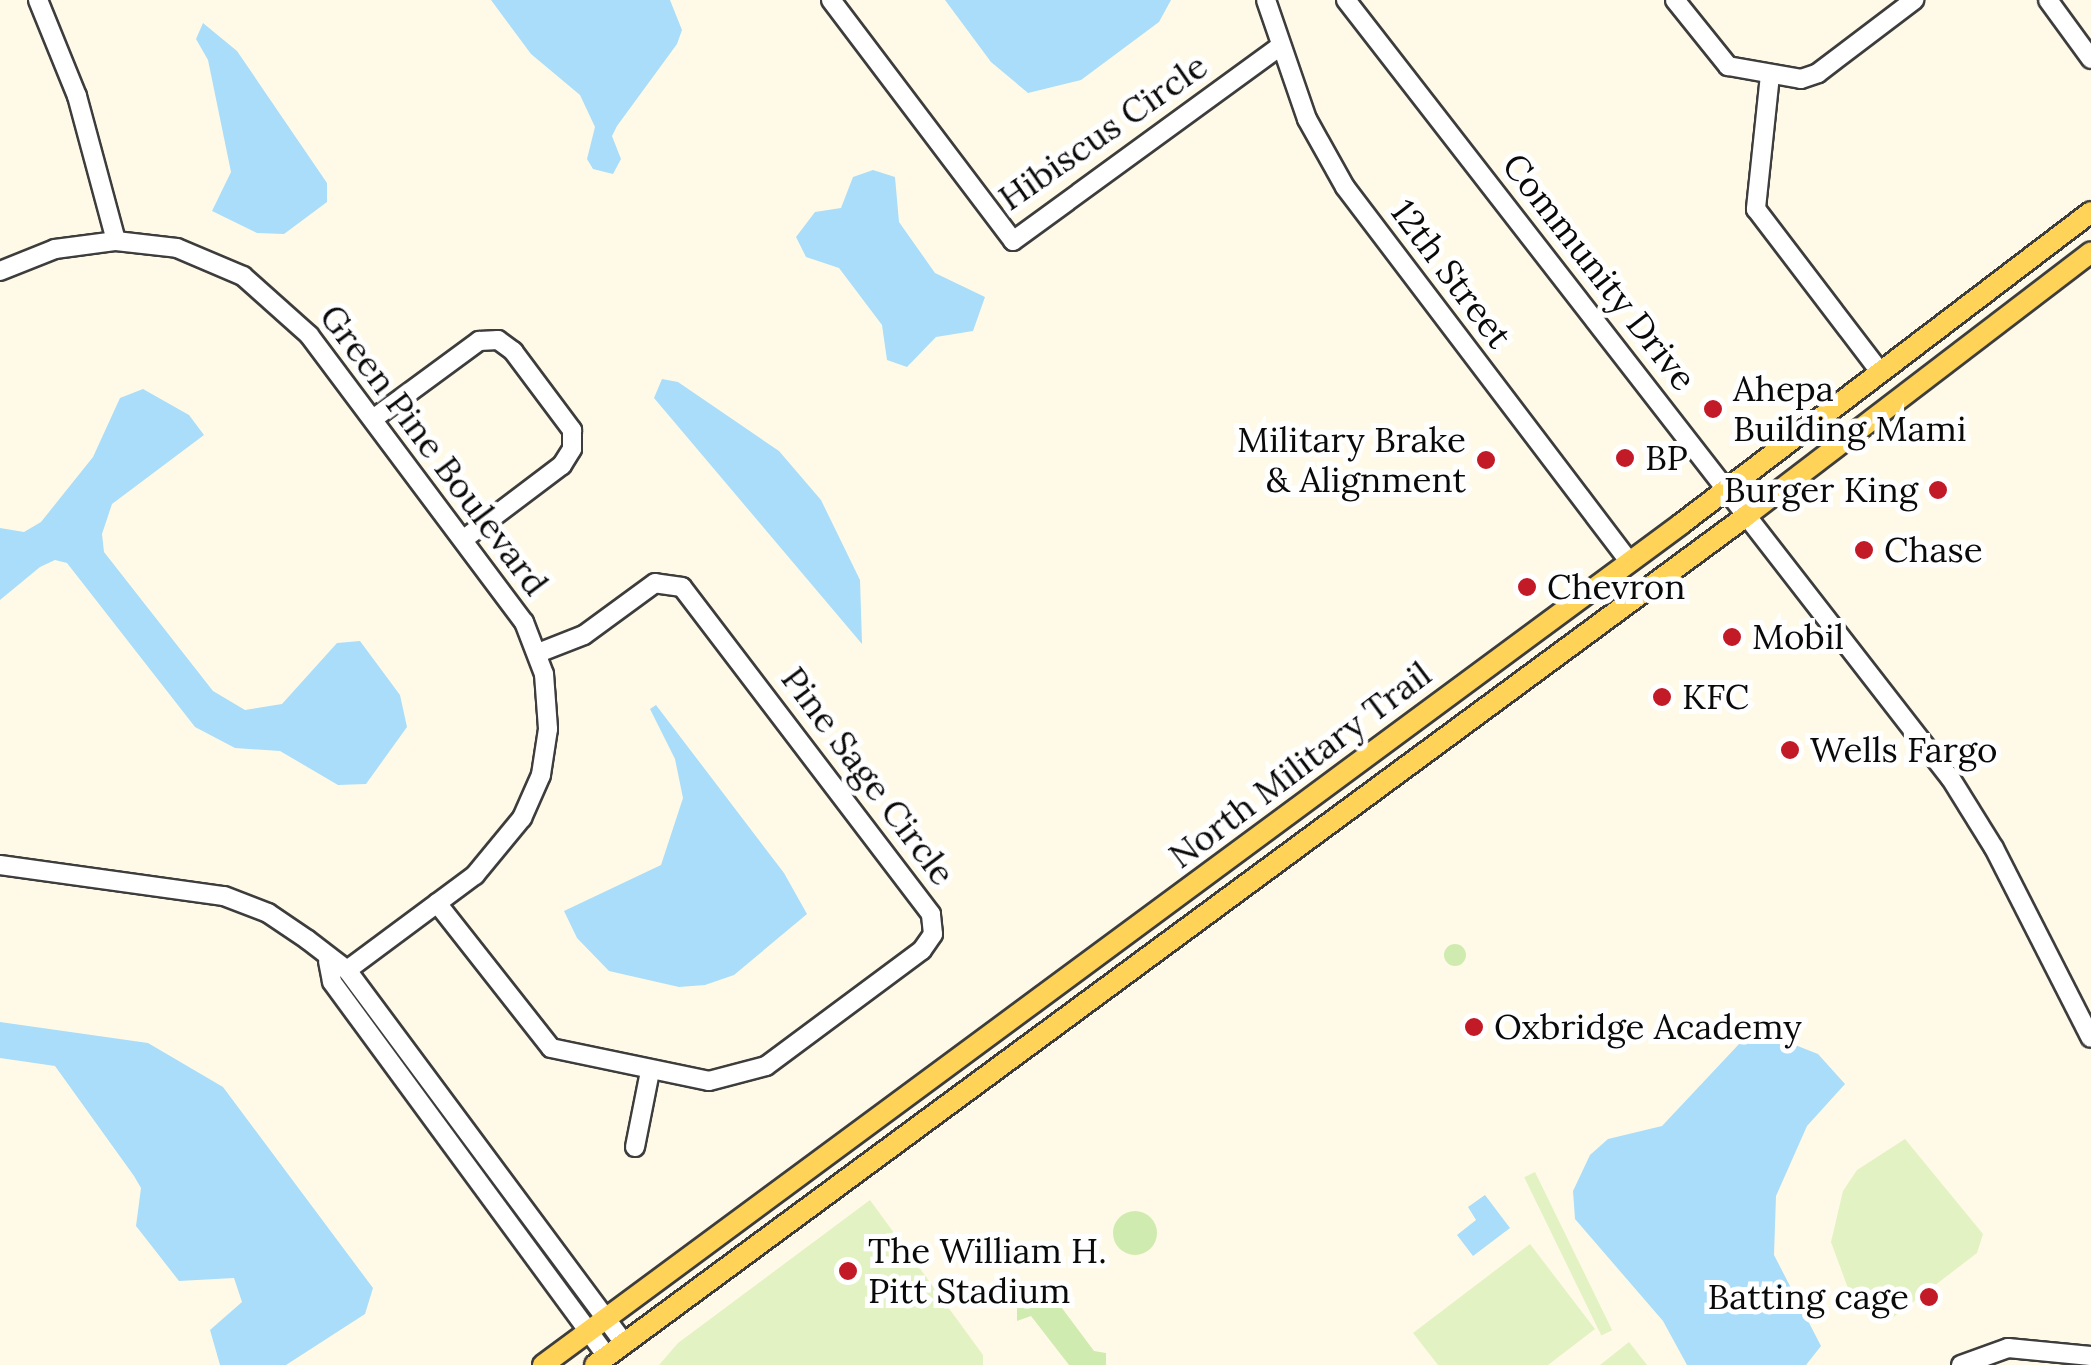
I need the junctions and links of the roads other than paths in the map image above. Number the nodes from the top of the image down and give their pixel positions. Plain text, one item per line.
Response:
1 (38, 0) edge
2 (831, 0) edge
3 (1266, 0) edge
4 (1346, 0) edge
5 (1676, 0) edge
6 (1914, 0) edge
7 (2048, 0) edge
8 (1280, 46) junction
9 (2091, 59) edge
10 (1770, 75) junction
11 (2091, 212) edge
12 (116, 241) junction
13 (2091, 252) edge
14 (0, 271) edge
15 (1880, 372) junction
16 (373, 420) junction
17 (1727, 489) junction
18 (1746, 516) junction
19 (464, 539) junction
20 (1630, 561) junction
21 (538, 653) junction
22 (0, 865) edge
23 (438, 903) junction
24 (1165, 906) junction
25 (1185, 932) junction
26 (328, 961) junction
27 (347, 970) junction
28 (2091, 1038) edge
29 (650, 1071) junction
30 (636, 1147) dead end
31 (597, 1325) junction
32 (624, 1344) junction
33 (2091, 1356) edge
34 (601, 1361) edge
35 (543, 1365) edge
36 (1961, 1365) edge

1 - 12 street
2 - 8 street, Hibiscus Circle
3 - 8 street, 12th Street
4 - 17 street, Community Drive
5 - 10 street
6 - 10 street
7 - 9 street
8 - 20 street, 12th Street
10 - 15 street
11 - 15 main road, North Military Trail
12 - 14 street, Green Pine Boulevard
12 - 16 street, Green Pine Boulevard
13 - 18 main road, North Military Trail
15 - 17 main road, North Military Trail
16 - 19 street, Green Pine Boulevard
16 - 19 street
17 - 18 street, Community Drive
17 - 20 main road, North Military Trail
18 - 25 main road, North Military Trail
18 - 28 street, Community Drive
19 - 21 street, Green Pine Boulevard
20 - 24 main road, North Military Trail
21 - 23 street, Green Pine Boulevard
21 - 29 street, Pine Sage Circle
22 - 26 street
23 - 27 street, Green Pine Boulevard
23 - 29 street, Pine Sage Circle
24 - 25 main road
24 - 31 main road, North Military Trail
25 - 32 main road, North Military Trail
26 - 27 street
26 - 31 street
27 - 31 street
29 - 30 street
31 - 32 street
31 - 34 street
31 - 35 main road, North Military Trail
32 - 34 main road, North Military Trail
33 - 36 street

